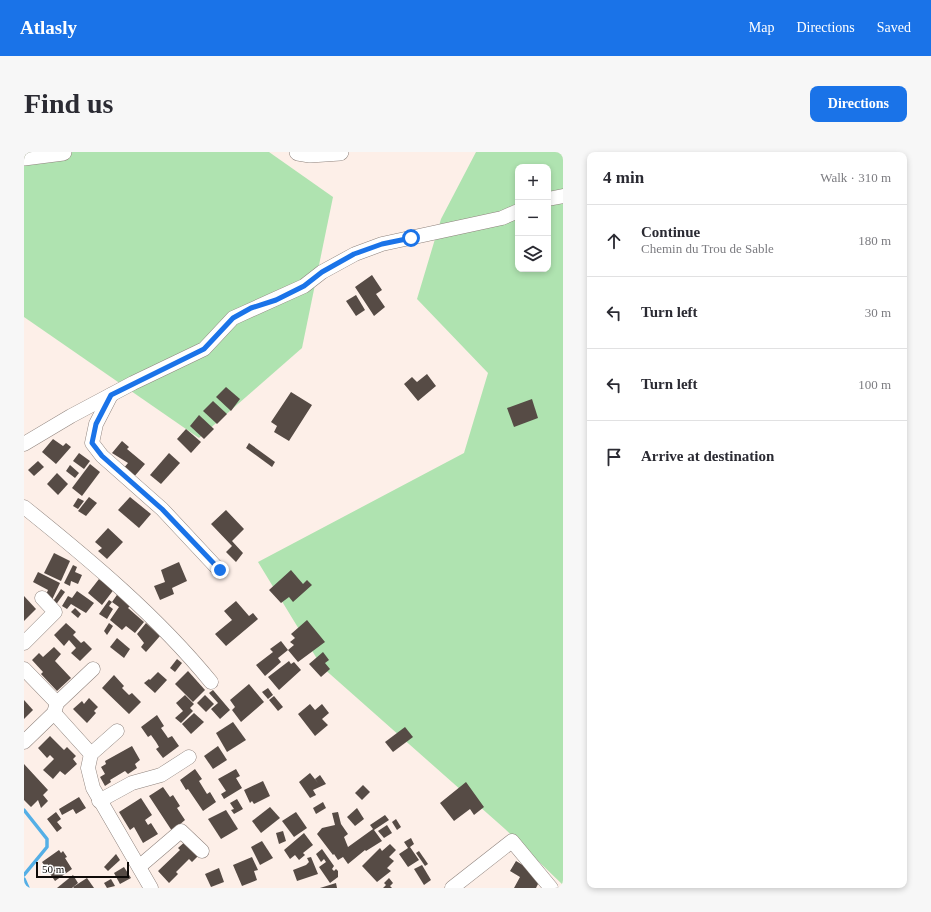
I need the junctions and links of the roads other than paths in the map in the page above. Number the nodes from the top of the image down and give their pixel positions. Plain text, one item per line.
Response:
1 (63, 152) edge
2 (298, 152) edge
3 (340, 152) edge
4 (24, 157) edge
5 (563, 196) edge
6 (551, 198) edge
7 (515, 212) edge
8 (111, 395) junction
9 (24, 444) edge
10 (24, 507) edge
11 (220, 570) dead end
12 (42, 598) dead end
13 (24, 643) edge
14 (24, 669) edge
15 (93, 669) dead end
16 (211, 682) dead end
17 (55, 708) junction
18 (117, 731) dead end
19 (24, 742) edge
20 (91, 754) junction
21 (189, 757) dead end
22 (99, 800) junction
23 (202, 851) dead end
24 (140, 866) junction
25 (152, 888) edge
26 (452, 888) edge
27 (551, 888) edge

1 - 4 main road
2 - 3 main road
5 - 6 street
7 - 8 street
8 - 9 street
8 - 11 street
10 - 16 street
12 - 13 street
14 - 17 street
15 - 17 street
17 - 19 street
17 - 20 street
18 - 20 street
20 - 22 street
21 - 22 street
22 - 24 street
23 - 24 street
24 - 25 street
26 - 27 street

